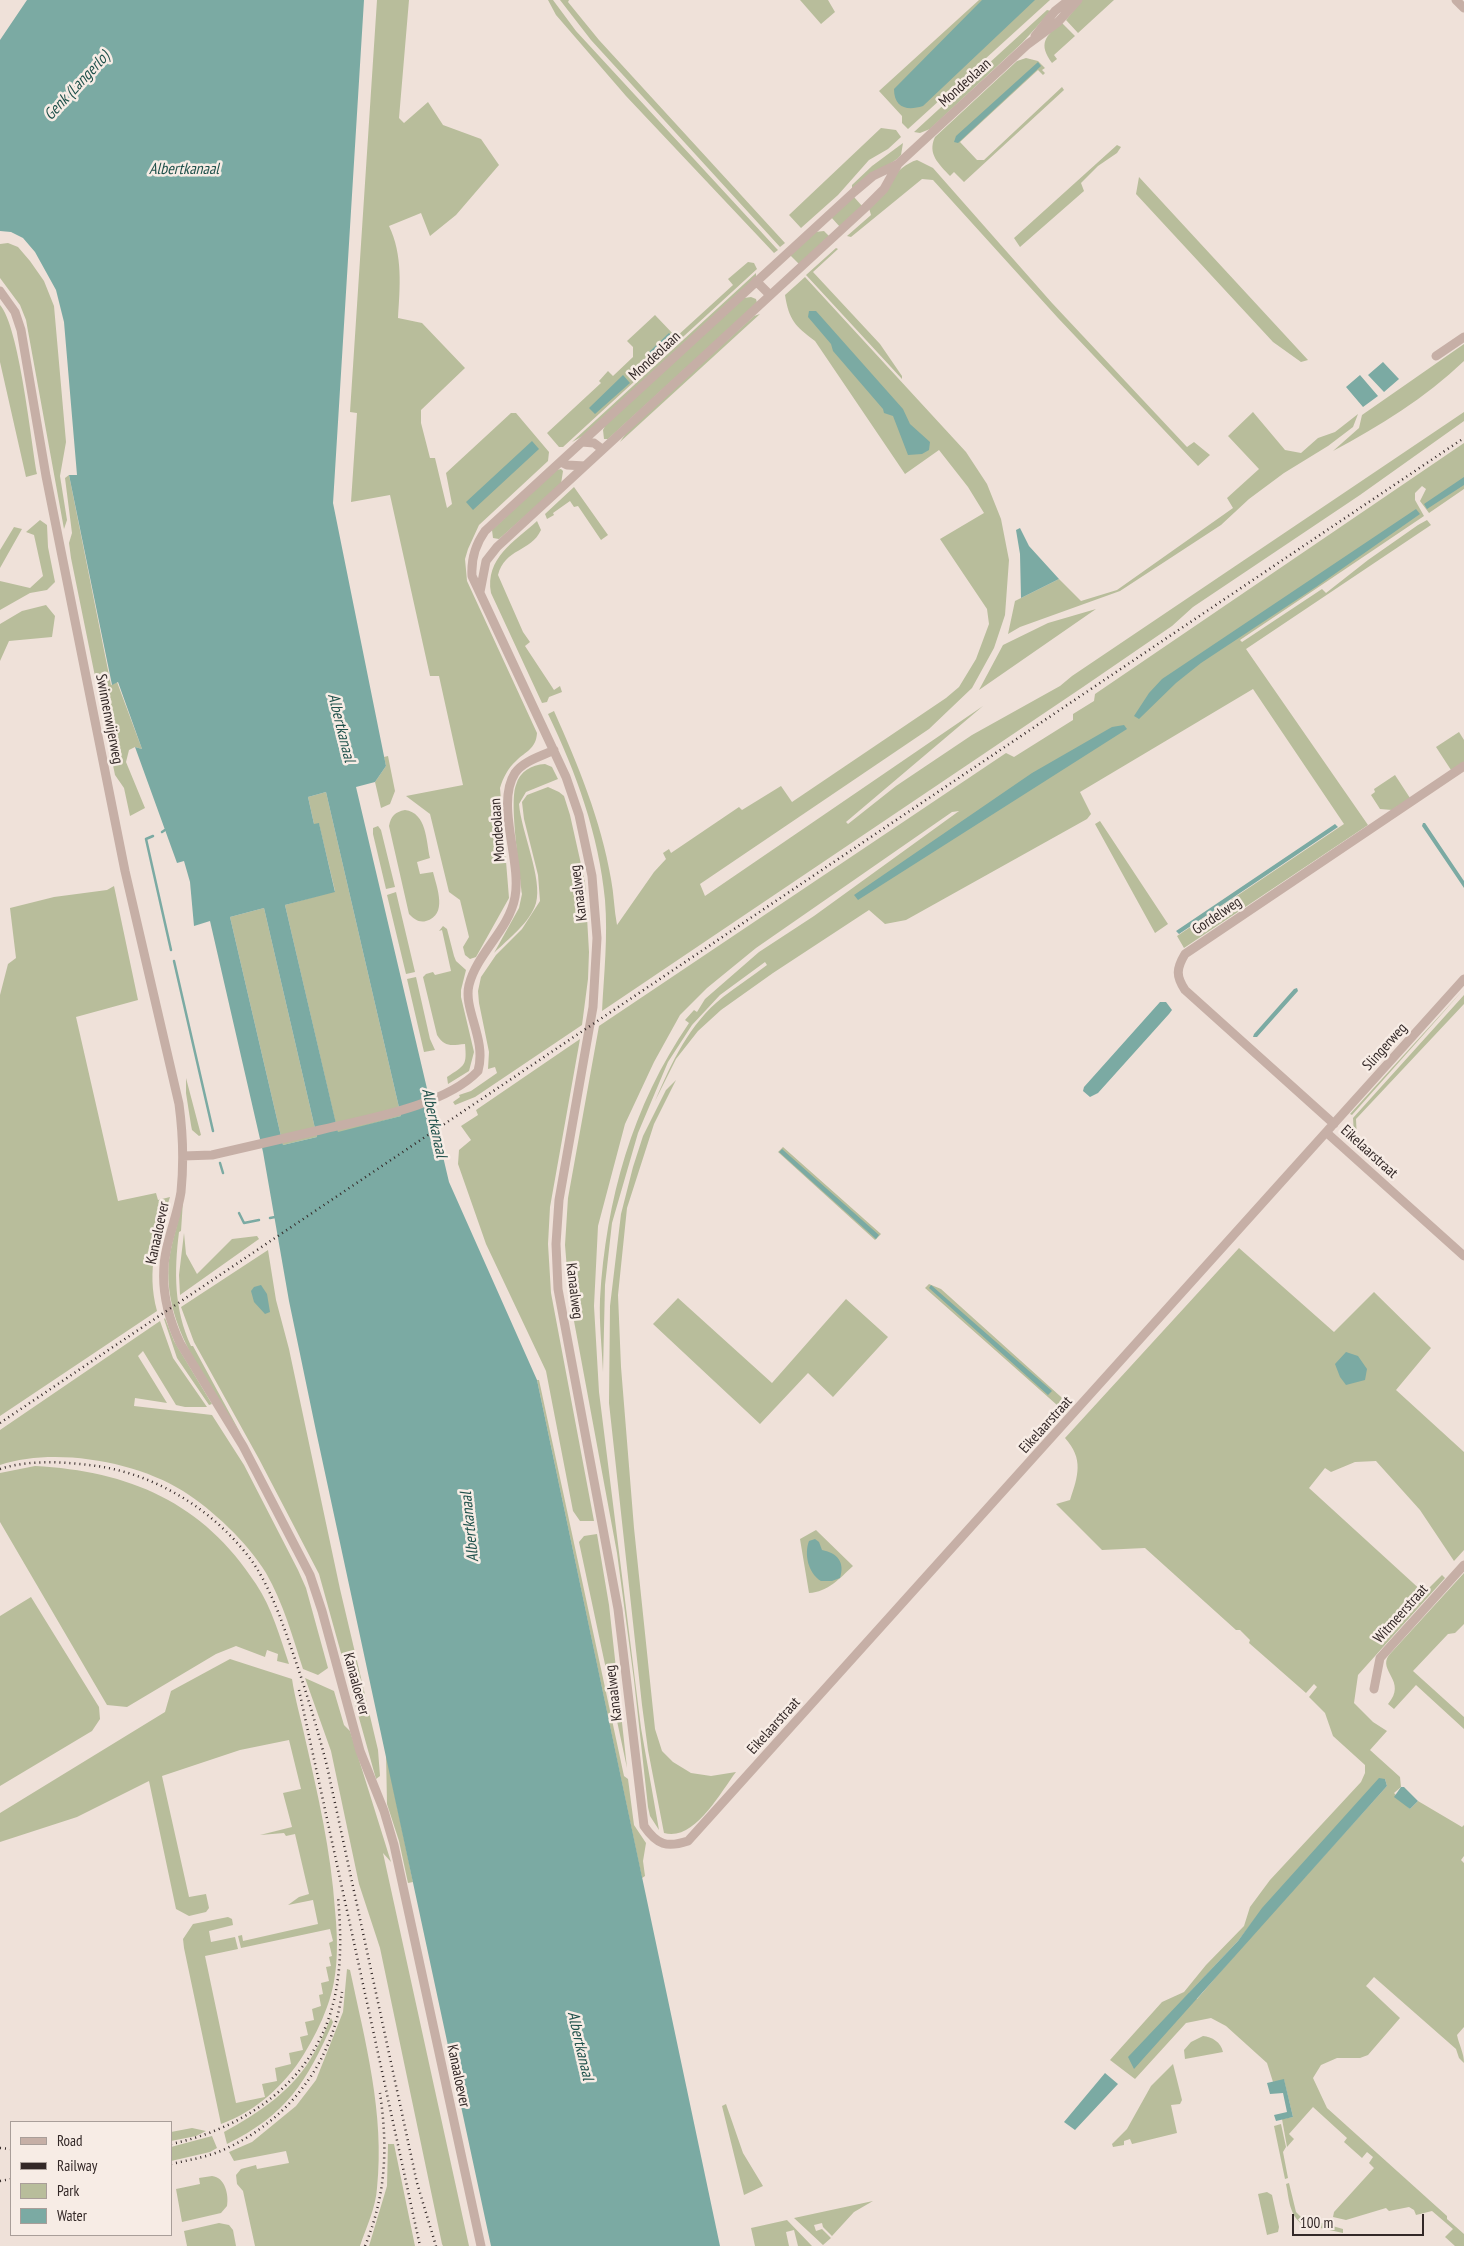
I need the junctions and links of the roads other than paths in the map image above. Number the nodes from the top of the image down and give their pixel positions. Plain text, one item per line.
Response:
1 (1069, 0) edge
2 (1078, 0) edge
3 (1456, 0) edge
4 (1464, 8) edge
5 (1028, 44) junction
6 (898, 164) junction
7 (756, 281) junction
8 (0, 291) edge
9 (770, 295) junction
10 (1464, 337) edge
11 (1436, 356) dead end
12 (582, 442) junction
13 (602, 450) junction
14 (560, 462) junction
15 (585, 466) junction
16 (480, 592) junction
17 (554, 750) junction
18 (1464, 766) edge
19 (1464, 979) edge
20 (1334, 1124) junction
21 (1327, 1133) junction
22 (183, 1156) junction
23 (1464, 1256) edge
24 (1464, 1565) edge
25 (1374, 1688) dead end
26 (651, 1836) joint
27 (481, 2246) edge

1 - 5 street, Mondeolaan
2 - 5 street, Mondeolaan
3 - 4 street
5 - 6 street, Mondeolaan
6 - 7 street, Mondeolaan
6 - 9 street, Mondeolaan
7 - 9 street
7 - 12 street, Mondeolaan
8 - 22 street, Swinnenwijerweg
9 - 13 street, Mondeolaan
10 - 11 street
12 - 13 street
12 - 14 street, Mondeolaan
13 - 15 street, Mondeolaan
14 - 15 street
14 - 16 street, Mondeolaan
15 - 16 street, Mondeolaan
16 - 17 street, Mondeolaan
17 - 22 street, Mondeolaan
17 - 26 street, Kanaalweg
18 - 20 street, Gordelweg
19 - 20 street, Slingerweg
20 - 21 street, Slingerweg
21 - 23 street, Eikelaarstraat
21 - 26 street, Eikelaarstraat
22 - 27 street, Kanaaloever
24 - 25 street, Witmeerstraat

